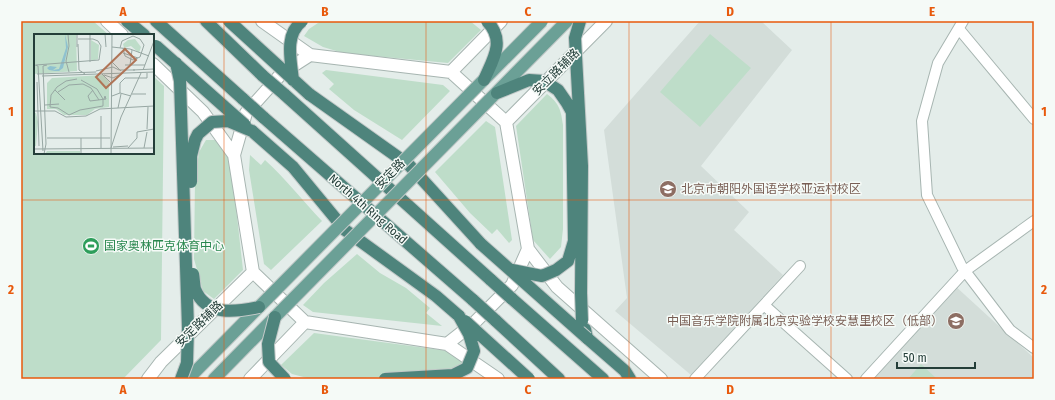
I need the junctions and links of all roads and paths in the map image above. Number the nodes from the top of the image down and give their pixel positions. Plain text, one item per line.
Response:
1 (107, 21) edge
2 (127, 21) edge
3 (156, 21) edge
4 (206, 21) edge
5 (230, 21) edge
6 (262, 21) edge
7 (302, 21) edge
8 (487, 21) edge
9 (501, 21) edge
10 (542, 21) edge
11 (567, 21) edge
12 (580, 21) edge
13 (606, 21) edge
14 (961, 25) edge
15 (121, 34) edge
16 (143, 34) edge
17 (155, 44) edge
18 (310, 55) junction
19 (176, 63) junction
20 (154, 65) edge
21 (451, 72) junction
22 (294, 80) junction
23 (484, 80) junction
24 (497, 93) junction
25 (1034, 119) edge
26 (506, 122) junction
27 (252, 131) junction
28 (234, 155) junction
29 (1034, 221) edge
30 (528, 249) junction
31 (800, 266) dead end
32 (512, 270) junction
33 (965, 271) junction
34 (253, 272) junction
35 (764, 305) junction
36 (259, 307) junction
37 (459, 316) junction
38 (275, 317) junction
39 (305, 322) junction
40 (587, 338) junction
41 (447, 344) junction
42 (1034, 348) edge
43 (630, 376) edge
44 (148, 379) edge
45 (181, 379) edge
46 (188, 379) edge
47 (214, 379) edge
48 (250, 379) edge
49 (284, 379) edge
50 (385, 379) edge
51 (498, 379) edge
52 (529, 379) edge
53 (559, 379) edge
54 (603, 379) edge
55 (661, 379) edge
56 (695, 379) edge
57 (847, 379) edge
58 (866, 379) edge

1 - 15 street
2 - 16 highway
3 - 53 highway, North 4th Ring Road, bridge
4 - 54 highway, bridge
5 - 22 highway, bridge
6 - 18 street
7 - 22 highway, bridge
8 - 23 highway, bridge
9 - 21 street
10 - 23 main road, 安定路, bridge
11 - 24 main road, 安定路, bridge
12 - 40 highway, bridge
13 - 26 street, 安立路辅路
14 - 25 street
14 - 33 street
17 - 19 highway, bridge
18 - 21 street
18 - 28 street
19 - 27 highway, bridge
19 - 45 highway, bridge
20 - 28 street
21 - 26 street
22 - 32 highway, bridge
23 - 36 main road, 安定路, bridge
24 - 32 highway, bridge
24 - 38 main road, 安定路, bridge
26 - 30 street
27 - 36 highway, bridge
27 - 37 highway
28 - 34 street
29 - 33 street
30 - 41 street
30 - 55 street
31 - 35 street
32 - 40 highway, bridge
33 - 42 street
33 - 58 street
34 - 39 street
34 - 44 street, 安定路辅路
35 - 56 street
35 - 57 street
36 - 46 main road, 安定路
37 - 50 highway, bridge
37 - 52 highway, bridge
38 - 47 main road, 安定路
38 - 49 highway, bridge
39 - 41 street
39 - 48 street
40 - 43 highway
41 - 51 street

